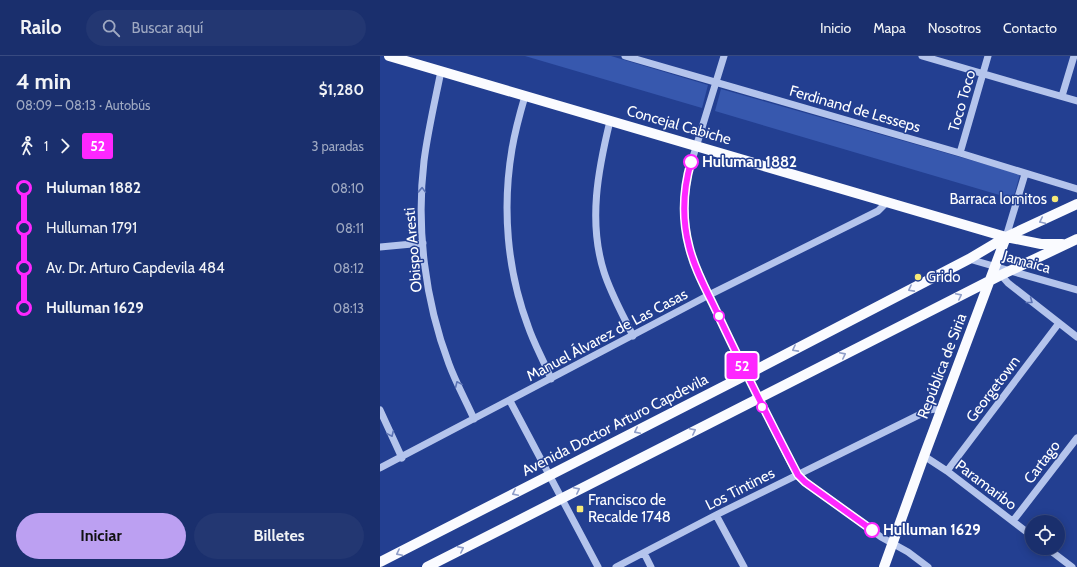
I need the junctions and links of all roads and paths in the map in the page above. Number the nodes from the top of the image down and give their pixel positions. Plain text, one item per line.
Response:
1 (389, 56) edge
2 (724, 56) edge
3 (922, 56) edge
4 (988, 56) edge
5 (1074, 56) edge
6 (630, 57) edge
7 (441, 71) junction
8 (983, 73) junction
9 (716, 83) junction
10 (525, 96) junction
11 (1062, 96) junction
12 (1077, 101) edge
13 (610, 121) junction
14 (696, 146) junction
15 (960, 153) junction
16 (1025, 174) junction
17 (1077, 189) edge
18 (888, 202) junction
19 (1077, 204) edge
20 (1006, 237) junction
21 (1077, 239) edge
22 (423, 243) junction
23 (1066, 244) junction
24 (380, 247) edge
25 (970, 259) junction
26 (1002, 271) junction
27 (990, 280) junction
28 (1077, 290) edge
29 (709, 295) junction
30 (1059, 323) junction
31 (633, 336) junction
32 (1077, 337) edge
33 (746, 375) junction
34 (552, 379) junction
35 (758, 398) junction
36 (510, 401) junction
37 (942, 408) junction
38 (380, 410) edge
39 (474, 419) junction
40 (1077, 438) edge
41 (924, 456) junction
42 (402, 458) junction
43 (380, 468) edge
44 (947, 471) junction
45 (798, 475) junction
46 (550, 476) junction
47 (562, 498) junction
48 (716, 515) junction
49 (1013, 522) junction
50 (1025, 531) edge
51 (892, 543) junction
52 (644, 553) junction
53 (1056, 555) edge
54 (380, 562) edge
55 (427, 567) edge
56 (598, 567) edge
57 (616, 567) edge
58 (651, 567) edge
59 (744, 567) edge
60 (884, 567) edge
61 (928, 567) edge
62 (1072, 567) edge

1 - 7 main road, Concejal Cabiche
2 - 9 street
3 - 8 street
4 - 8 street, Toco Toco
5 - 11 street
6 - 9 street, Ferdinand de Lesseps
7 - 10 main road, Concejal Cabiche
22 -> 7 street, Obispo Aresti
8 - 11 street
8 - 15 street, Toco Toco
9 - 14 street
9 - 15 street, Ferdinand de Lesseps
10 - 13 main road, Concejal Cabiche
10 - 34 street
11 - 12 street
13 - 14 main road, Concejal Cabiche
13 - 31 street
14 - 18 main road, Concejal Cabiche
14 - 29 street
15 - 16 street, Ferdinand de Lesseps
16 - 17 street, Ferdinand de Lesseps
16 - 20 street
18 - 20 main road, Concejal Cabiche
18 - 29 street, Manuel Álvarez de Las Casas
19 -> 20 main road, Avenida Doctor Arturo Capdevila
20 - 23 main road, Concejal Cabiche
20 - 25 main road, Avenida Doctor Arturo Capdevila
20 - 26 main road
21 - 23 main road
22 - 24 street
39 -> 22 street, Obispo Aresti
23 - 26 main road
25 - 26 street, Jamaica
25 -> 33 main road, Avenida Doctor Arturo Capdevila
26 - 27 main road
26 - 28 street, Jamaica
26 -> 30 street
35 -> 27 main road
27 - 37 main road, República de Siria
29 - 31 street, Manuel Álvarez de Las Casas
29 - 33 street
30 - 32 street
30 - 44 street, Georgetown
31 - 34 street, Manuel Álvarez de Las Casas
33 - 35 street
33 -> 46 main road, Avenida Doctor Arturo Capdevila
34 - 36 street, Manuel Álvarez de Las Casas
35 - 45 street
47 -> 35 main road
36 - 39 street, Manuel Álvarez de Las Casas
36 - 46 street
37 - 41 main road, República de Siria
37 - 45 street, Los Tintines
38 -> 42 street
39 - 42 street, Manuel Álvarez de Las Casas
40 - 49 street, Cartago
41 - 44 street, Paramaribo
41 - 51 main road, República de Siria
42 - 43 street, Manuel Álvarez de Las Casas
44 - 49 street, Paramaribo
45 - 48 street, Los Tintines
45 - 51 street
46 - 47 street
46 -> 54 main road, Avenida Doctor Arturo Capdevila
55 -> 47 main road
47 - 56 street
48 - 52 street, Los Tintines
48 - 59 street
49 - 50 street, Paramaribo
51 - 60 main road, República de Siria
51 - 61 street
52 - 57 street, Los Tintines
52 - 58 street
53 - 62 street

